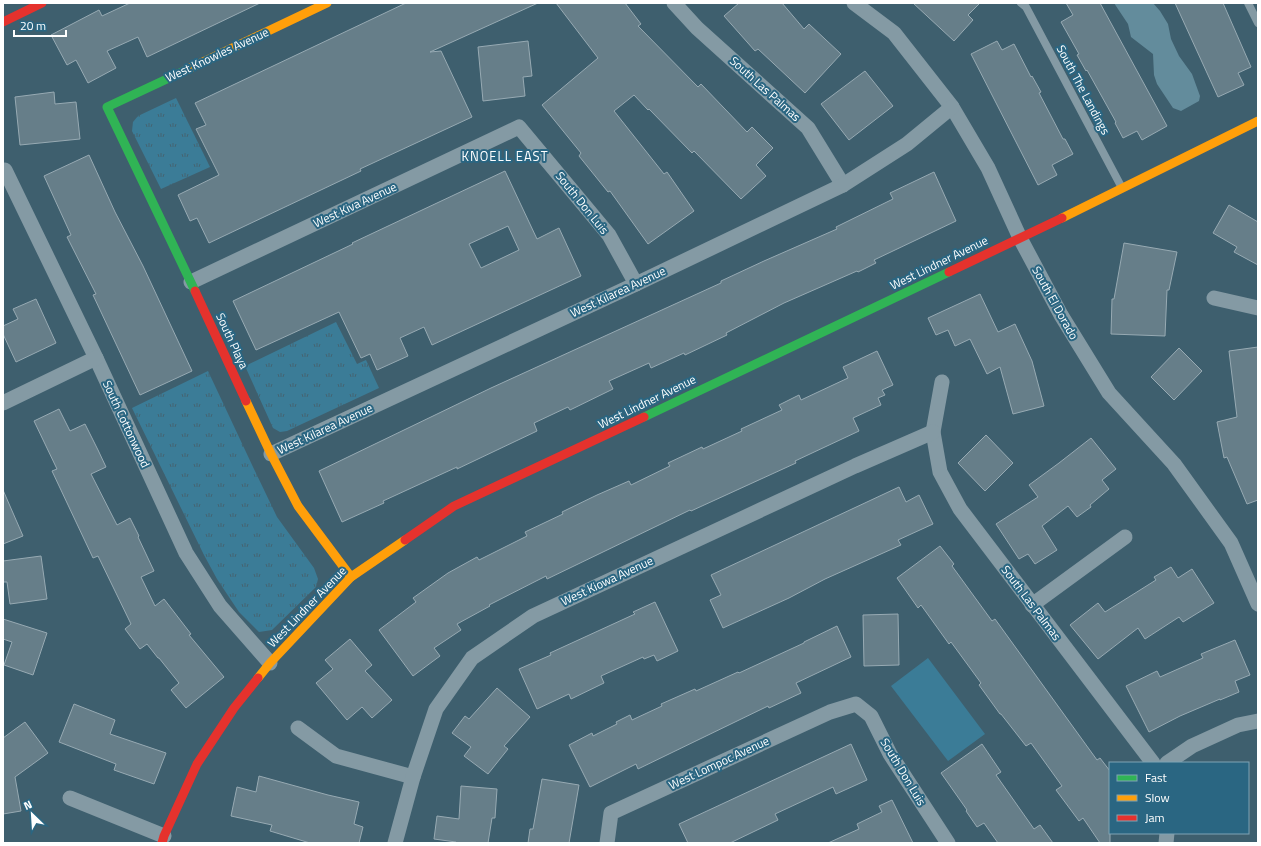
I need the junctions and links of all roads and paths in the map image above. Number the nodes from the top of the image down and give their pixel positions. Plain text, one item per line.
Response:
1 (42, 3) edge
2 (327, 3) edge
3 (674, 3) edge
4 (854, 3) edge
5 (1021, 3) edge
6 (1248, 3) edge
7 (3, 22) edge
8 (1258, 23) edge
9 (107, 107) joint
10 (952, 107) junction
11 (1258, 121) edge
12 (520, 127) joint
13 (4, 171) edge
14 (843, 185) junction
15 (1122, 189) junction
16 (1020, 238) junction
17 (191, 282) junction
18 (636, 284) junction
19 (1214, 298) dead end
20 (1258, 308) edge
21 (96, 358) junction
22 (942, 382) dead end
23 (3, 403) edge
24 (933, 432) junction
25 (271, 454) junction
26 (1125, 537) dead end
27 (351, 577) junction
28 (1258, 604) edge
29 (1032, 606) junction
30 (270, 663) junction
31 (856, 704) joint
32 (1258, 721) edge
33 (298, 728) dead end
34 (1151, 762) edge
35 (1168, 762) edge
36 (413, 777) junction
37 (70, 798) dead end
38 (163, 840) edge
39 (395, 843) edge
40 (607, 843) edge
41 (948, 843) edge

1 - 7 street
2 - 9 street, West Knowles Avenue
3 - 14 street, South Las Palmas
4 - 10 street, South El Dorado
5 - 15 lane, South The Landings
6 - 8 lane
9 - 17 street, South Playa
10 - 14 street, West Kilarea Avenue
10 - 16 street, South El Dorado
11 - 15 street, West Lindner Avenue
12 - 17 street, West Kiva Avenue
12 - 18 street, South Don Luis
13 - 21 street, South Cottonwood
14 - 18 street, West Kilarea Avenue
15 - 16 street, West Lindner Avenue
16 - 27 street, West Lindner Avenue
16 - 28 street, South El Dorado
17 - 25 street, South Playa
18 - 25 street, West Kilarea Avenue
19 - 20 street
21 - 23 street
21 - 30 street, South Cottonwood
22 - 24 street
24 - 29 street, South Las Palmas
24 - 36 street, West Kiowa Avenue
25 - 27 street, South Playa
26 - 29 street
27 - 30 street, West Lindner Avenue
29 - 34 street, South Las Palmas
30 - 38 street, West Lindner Avenue
31 - 40 street, West Lompoc Avenue
31 - 41 street, South Don Luis
32 - 35 street
33 - 36 street
36 - 39 street, West Kiowa Avenue
37 - 38 street

